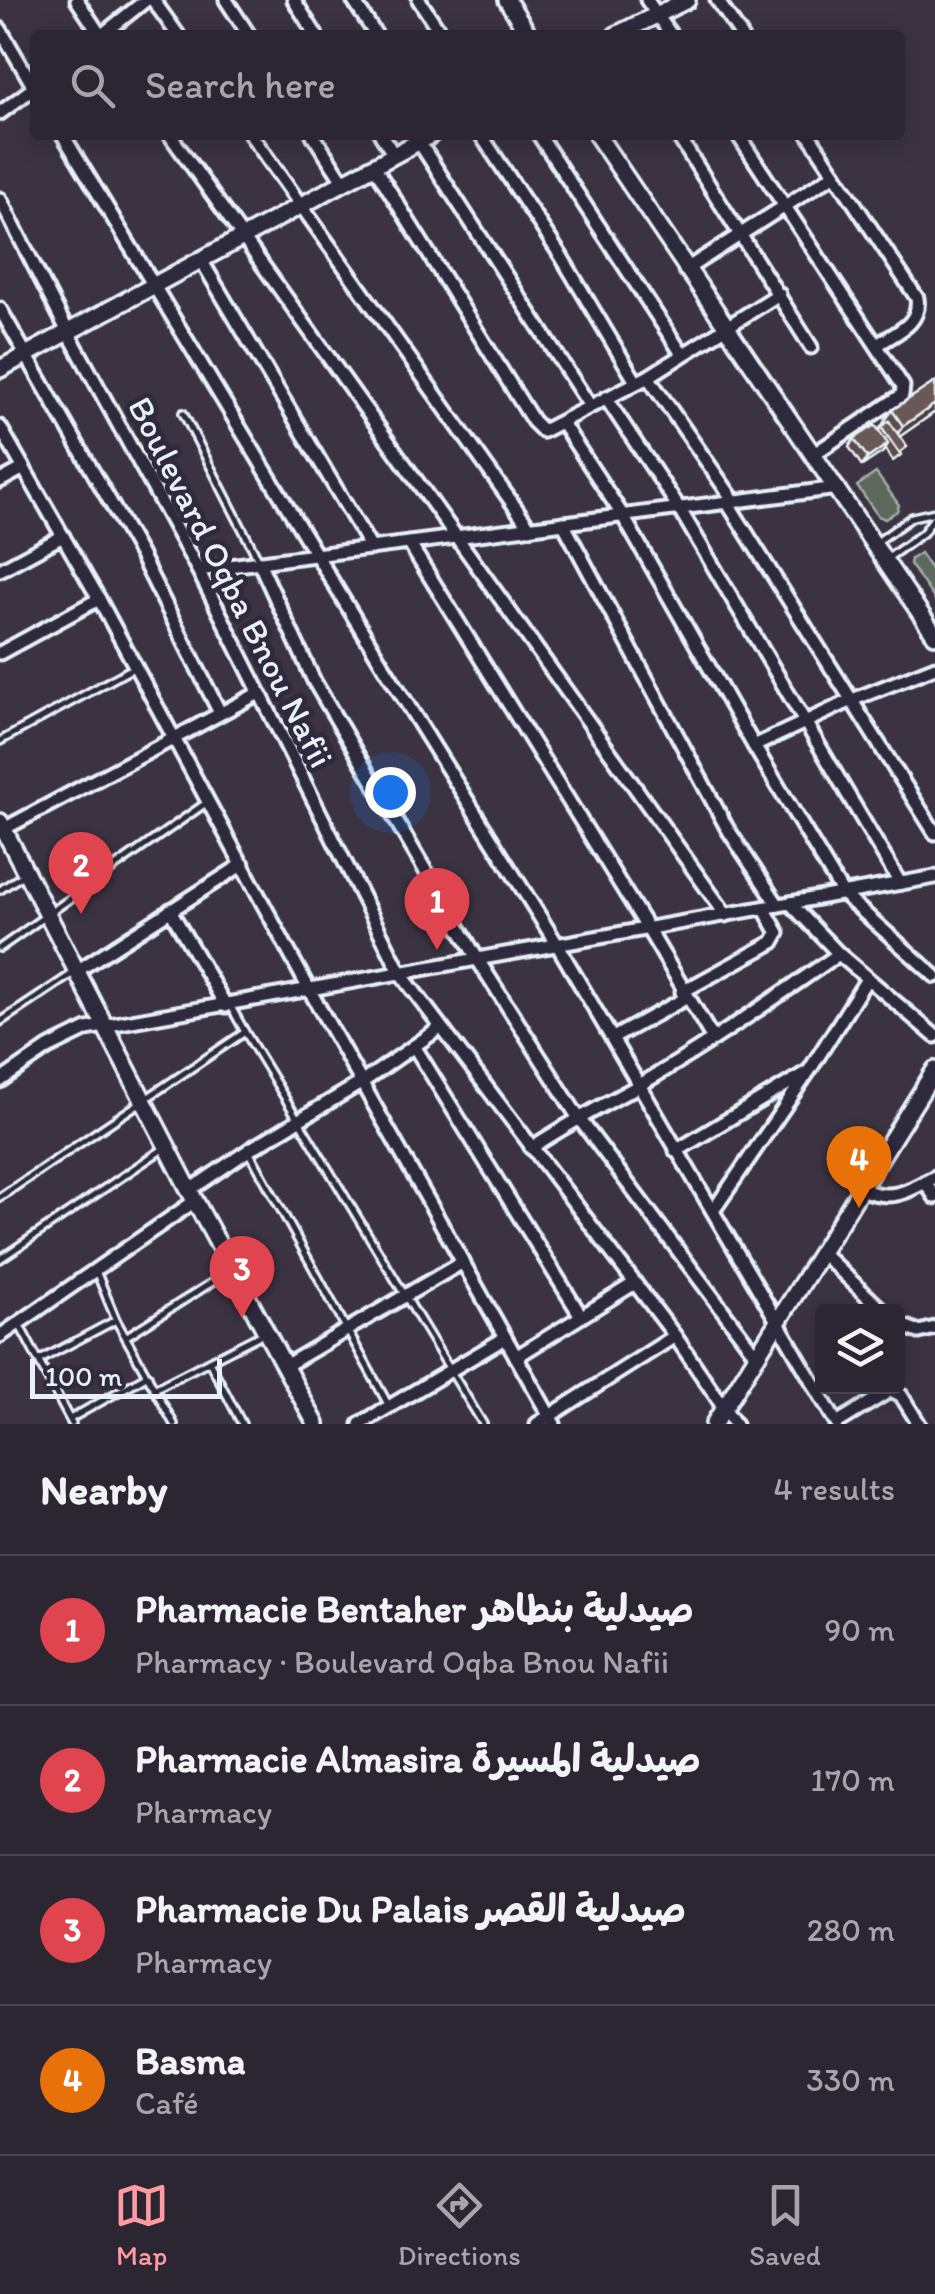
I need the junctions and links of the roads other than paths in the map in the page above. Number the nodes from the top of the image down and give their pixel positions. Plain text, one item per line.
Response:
1 (77, 0) edge
2 (150, 0) edge
3 (226, 0) edge
4 (294, 0) edge
5 (353, 0) edge
6 (420, 0) edge
7 (507, 0) edge
8 (647, 0) edge
9 (687, 0) edge
10 (717, 0) edge
11 (657, 15) junction
12 (0, 29) edge
13 (98, 30) edge
14 (108, 30) edge
15 (174, 30) edge
16 (246, 30) edge
17 (313, 30) edge
18 (373, 30) edge
19 (439, 30) edge
20 (528, 30) edge
21 (626, 30) edge
22 (668, 30) edge
23 (738, 30) edge
24 (30, 80) edge
25 (30, 92) edge
26 (0, 113) edge
27 (66, 140) edge
28 (173, 140) edge
29 (256, 140) edge
30 (316, 140) edge
31 (384, 140) edge
32 (421, 140) edge
33 (426, 140) edge
34 (485, 140) edge
35 (542, 140) edge
36 (599, 140) edge
37 (681, 140) edge
38 (741, 140) edge
39 (812, 140) edge
40 (394, 155) junction
41 (374, 166) junction
42 (835, 174) junction
43 (344, 182) junction
44 (0, 199) edge
45 (302, 205) junction
46 (785, 206) junction
47 (742, 234) junction
48 (242, 238) junction
49 (201, 260) junction
50 (685, 270) junction
51 (155, 285) junction
52 (779, 294) junction
53 (0, 309) edge
54 (724, 327) junction
55 (68, 332) junction
56 (877, 345) junction
57 (812, 347) dead end
58 (682, 354) junction
59 (24, 356) junction
60 (0, 369) edge
61 (642, 379) junction
62 (606, 398) junction
63 (590, 406) junction
64 (183, 413) dead end
65 (562, 422) junction
66 (0, 427) edge
67 (814, 454) junction
68 (24, 468) junction
69 (0, 482) edge
70 (838, 488) junction
71 (730, 502) junction
72 (679, 508) junction
73 (935, 514) edge
74 (623, 516) junction
75 (563, 523) junction
76 (530, 528) junction
77 (63, 536) junction
78 (457, 537) junction
79 (409, 543) junction
80 (875, 543) junction
81 (372, 548) junction
82 (318, 555) junction
83 (886, 560) junction
84 (259, 562) junction
85 (0, 570) edge
86 (198, 570) junction
87 (98, 599) junction
88 (935, 635) edge
89 (0, 653) edge
90 (136, 666) junction
91 (935, 667) edge
92 (258, 693) junction
93 (852, 700) junction
94 (220, 714) junction
95 (806, 722) junction
96 (172, 739) junction
97 (0, 741) edge
98 (754, 746) junction
99 (207, 802) junction
100 (1, 828) edge
101 (935, 833) edge
102 (243, 864) junction
103 (26, 872) junction
104 (932, 880) edge
105 (900, 884) junction
106 (0, 890) edge
107 (843, 894) junction
108 (784, 904) junction
109 (764, 908) junction
110 (170, 910) junction
111 (47, 913) junction
112 (726, 915) junction
113 (648, 929) junction
114 (558, 946) junction
115 (0, 948) edge
116 (839, 954) junction
117 (478, 960) junction
118 (76, 971) junction
119 (401, 974) junction
120 (935, 976) edge
121 (867, 979) junction
122 (310, 991) junction
123 (684, 995) junction
124 (228, 1006) junction
125 (0, 1022) edge
126 (106, 1028) junction
127 (440, 1028) junction
128 (246, 1032) junction
129 (935, 1036) edge
130 (613, 1038) junction
131 (713, 1039) junction
132 (414, 1046) junction
133 (809, 1070) junction
134 (935, 1070) edge
135 (0, 1081) edge
136 (364, 1081) junction
137 (638, 1086) junction
138 (143, 1098) junction
139 (578, 1116) junction
140 (300, 1122) junction
141 (168, 1146) junction
142 (531, 1148) junction
143 (249, 1150) junction
144 (676, 1151) junction
145 (930, 1179) edge
146 (861, 1190) junction
147 (0, 1196) edge
148 (193, 1196) junction
149 (935, 1197) edge
150 (713, 1211) junction
151 (822, 1252) junction
152 (0, 1260) edge
153 (462, 1262) junction
154 (94, 1268) junction
155 (232, 1269) junction
156 (635, 1283) junction
157 (406, 1296) junction
158 (876, 1304) edge
159 (581, 1316) junction
160 (116, 1320) junction
161 (778, 1322) junction
162 (19, 1323) junction
163 (905, 1327) edge
164 (935, 1328) edge
165 (347, 1329) junction
166 (266, 1332) junction
167 (0, 1336) edge
168 (127, 1336) junction
169 (674, 1336) junction
170 (505, 1338) junction
171 (757, 1356) junction
172 (516, 1357) junction
173 (40, 1360) junction
174 (209, 1361) junction
175 (285, 1366) junction
176 (451, 1370) junction
177 (148, 1375) junction
178 (156, 1388) junction
179 (389, 1406) junction
180 (724, 1408) junction
181 (552, 1420) edge
182 (71, 1422) edge
183 (174, 1424) edge
184 (242, 1424) edge
185 (316, 1424) edge
186 (360, 1424) edge
187 (483, 1424) edge
188 (538, 1424) edge
189 (714, 1424) edge
190 (736, 1424) edge
191 (837, 1424) edge
192 (919, 1424) edge

1 - 13 street
2 - 14 street
2 - 15 street
3 - 16 street
4 - 17 street
5 - 18 street
6 - 19 street
7 - 20 street
8 - 11 street
9 - 11 street
10 - 23 street
11 - 21 street
11 - 22 street
12 - 24 street
25 - 26 street
27 - 51 street
28 - 48 street
29 - 45 street
30 - 43 street
31 - 40 street
32 - 40 street
33 - 63 street
34 - 61 street
35 - 58 street
36 - 50 street
37 - 47 street
38 - 46 street
39 - 42 street
40 - 41 street
41 - 43 street
41 - 65 street
42 - 46 street
42 - 56 street
43 - 45 street
44 - 55 street, Boulevard Oqba Bnou Nafii
45 - 48 street
45 - 76 street
46 - 47 street
46 - 56 street
47 - 50 street
47 - 52 street
48 - 49 street
48 - 78 street
49 - 51 street
49 - 81 street
50 - 54 street
51 - 55 street
51 - 82 street
52 - 54 street
52 - 57 street
53 - 59 street
54 - 58 street
54 - 67 street
55 - 59 street
55 - 86 street, Boulevard Oqba Bnou Nafii
56 - 67 street
58 - 61 street
59 - 60 street
59 - 94 street
61 - 62 street
61 - 71 street
62 - 63 street
62 - 72 street
63 - 65 street
64 - 84 lane
65 - 74 street
66 - 68 street
67 - 70 street
68 - 69 street
68 - 77 street
70 - 71 street
70 - 80 street
71 - 72 street
71 - 93 street
72 - 74 street
72 - 95 street
73 - 80 lane
73 - 83 lane
74 - 75 street
74 - 98 street
75 - 76 street
75 - 108 street
76 - 78 street
77 - 85 street
77 - 87 street
78 - 79 street
78 - 112 street
79 - 81 street
79 - 113 street
80 - 83 street
81 - 82 street
82 - 84 street
82 - 114 street
83 - 88 street
84 - 86 street
84 - 117 street
86 - 92 street, Boulevard Oqba Bnou Nafii
87 - 89 street
87 - 90 street
90 - 96 street
90 - 97 lane
91 - 93 street
92 - 94 street
92 - 119 street, Boulevard Oqba Bnou Nafii
93 - 95 street
93 - 101 street
94 - 96 street
95 - 98 street
95 - 105 street
96 - 99 street
96 - 100 street
98 - 107 street
99 - 102 street
99 - 111 lane
100 - 103 street
102 - 110 street
102 - 122 street
103 - 106 lane
103 - 111 street
104 - 105 street
105 - 107 street
107 - 108 street
107 - 120 street
108 - 109 street
108 - 116 street
109 - 112 street
109 - 123 street
110 - 118 street
110 - 124 street
111 - 115 lane
111 - 118 street
112 - 113 street
113 - 114 street
113 - 123 street
114 - 117 street
114 - 130 street
116 - 121 street
116 - 131 street
117 - 119 street
117 - 139 street
118 - 125 lane
118 - 126 street
119 - 122 street
119 - 127 street, Boulevard Oqba Bnou Nafii
121 - 129 street
121 - 133 street
122 - 124 street
122 - 136 street
123 - 130 street
123 - 131 street
124 - 126 street
124 - 128 lane
126 - 135 street
126 - 138 street
127 - 132 street
127 - 142 street, Boulevard Oqba Bnou Nafii
128 - 138 lane
128 - 140 lane
130 - 137 street
131 - 137 street
132 - 136 street
132 - 159 street
133 - 144 street
133 - 150 street
134 - 146 street
136 - 140 street
136 - 153 street
137 - 139 street
137 - 144 street
138 - 141 street
138 - 147 lane
139 - 142 street
139 - 171 street
140 - 143 street
140 - 157 lane
141 - 148 street
141 - 152 lane
142 - 156 street, Boulevard Oqba Bnou Nafii
143 - 148 street
143 - 165 lane
144 - 150 street
145 - 146 street
145 - 149 street
146 - 151 street
148 - 154 street
148 - 155 street
150 - 161 street
151 - 158 street
151 - 161 street
153 - 157 street
153 - 170 street
154 - 160 lane
154 - 162 street
155 - 166 street
155 - 168 lane
156 - 159 street
156 - 169 street, Boulevard Oqba Bnou Nafii
157 - 165 street
157 - 176 lane
159 - 172 street
160 - 168 lane
160 - 173 lane
161 - 171 street
161 - 191 street
162 - 167 street
162 - 173 lane
163 - 164 street
165 - 175 street
165 - 179 lane
166 - 174 lane
166 - 175 street
168 - 177 lane
169 - 180 street, Boulevard Oqba Bnou Nafii
169 - 181 street
170 - 172 street
170 - 176 street
171 - 180 street
172 - 181 street
173 - 182 lane
174 - 178 lane
174 - 184 lane
175 - 185 street
176 - 179 street
176 - 187 lane
177 - 178 lane
177 - 182 lane
178 - 183 lane
179 - 186 street
180 - 189 street
180 - 190 street, Boulevard Oqba Bnou Nafii
181 - 188 street
191 - 192 street

